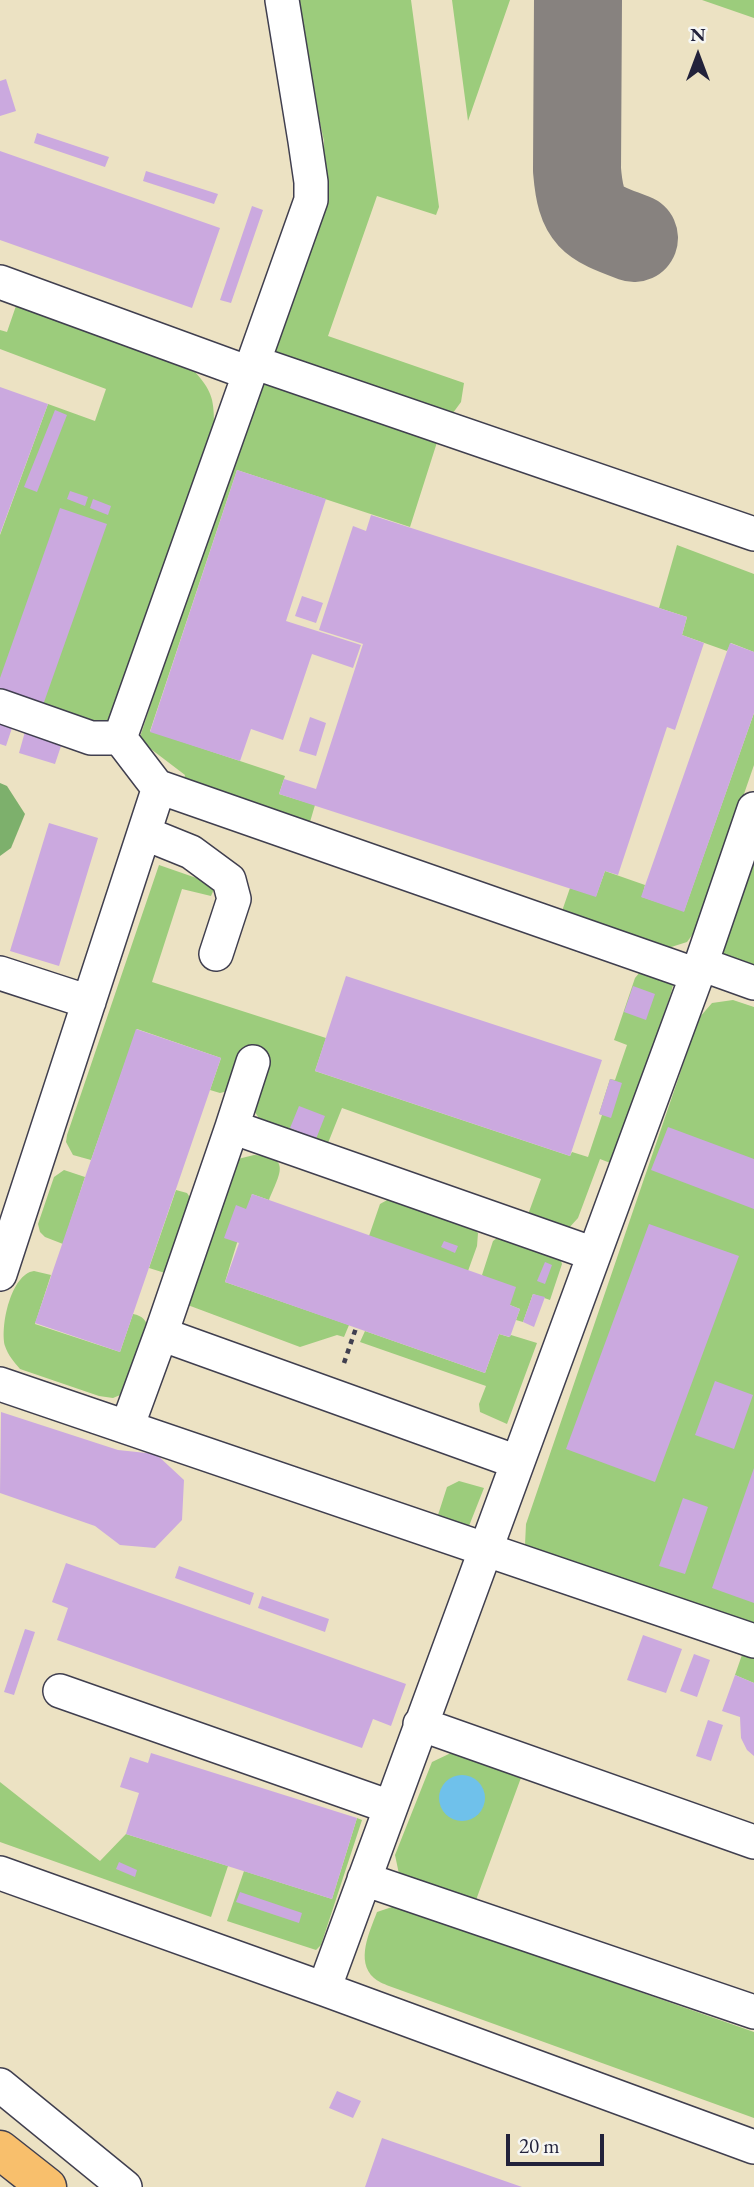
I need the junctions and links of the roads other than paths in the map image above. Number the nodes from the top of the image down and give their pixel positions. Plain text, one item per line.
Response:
1 (282, 0) edge
2 (0, 282) edge
3 (251, 368) junction
4 (754, 534) edge
5 (0, 706) edge
6 (120, 738) junction
7 (159, 789) junction
8 (754, 809) edge
9 (144, 833) junction
10 (216, 954) dead end
11 (699, 970) junction
12 (0, 973) edge
13 (754, 983) edge
14 (89, 1002) junction
15 (253, 1062) dead end
16 (232, 1127) junction
17 (594, 1254) junction
18 (0, 1274) edge
19 (161, 1334) junction
20 (0, 1384) edge
21 (127, 1427) junction
22 (517, 1462) junction
23 (484, 1550) junction
24 (754, 1641) edge
25 (60, 1691) dead end
26 (420, 1724) junction
27 (390, 1807) junction
28 (754, 1842) edge
29 (0, 1873) edge
30 (364, 1879) junction
31 (324, 1989) junction
32 (754, 2012) edge
33 (0, 2085) edge
34 (754, 2147) edge
35 (0, 2150) edge
36 (47, 2187) edge
37 (125, 2187) edge

1 - 3 lane
2 - 3 lane
3 - 4 lane
3 - 6 lane
5 - 6 lane
6 - 7 lane
7 - 9 lane
7 - 11 lane
8 - 11 lane
9 - 10 lane
9 - 14 lane
11 - 13 lane
11 - 17 lane
12 - 14 lane
14 - 18 lane
15 - 16 lane
16 - 17 lane
16 - 19 lane
17 - 22 lane
19 - 21 lane
19 - 22 lane
20 - 21 lane
21 - 23 lane
22 - 23 lane
23 - 24 lane
23 - 26 lane
25 - 27 lane
26 - 27 lane
26 - 28 lane
27 - 30 lane
29 - 31 lane
30 - 31 lane
30 - 32 lane
31 - 34 lane
33 - 37 lane
35 - 36 main road

